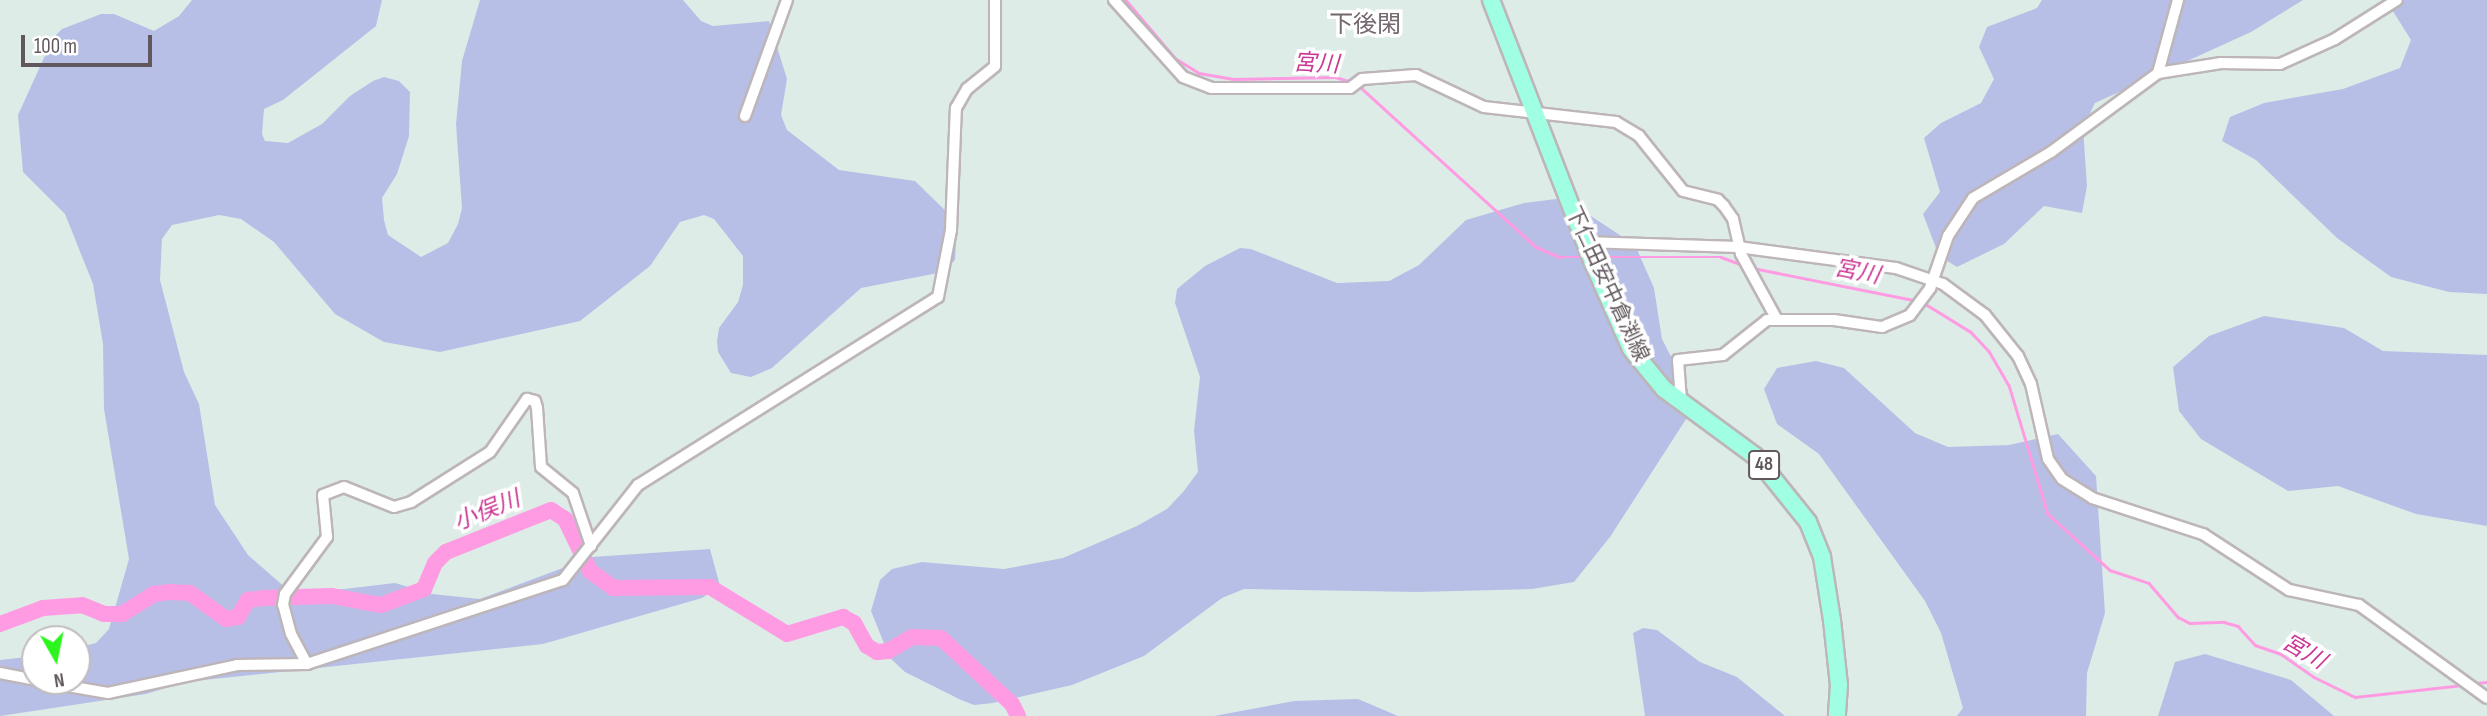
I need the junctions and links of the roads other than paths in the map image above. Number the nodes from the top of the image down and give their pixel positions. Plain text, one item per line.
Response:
1 (787, 0) edge
2 (995, 0) edge
3 (1115, 0) edge
4 (1491, 0) edge
5 (2178, 0) edge
6 (2397, 0) edge
7 (2158, 73) junction
8 (1532, 111) junction
9 (744, 116) dead end
10 (1739, 251) junction
11 (1589, 252) junction
12 (1931, 284) junction
13 (1776, 318) junction
14 (1681, 401) junction
15 (591, 547) junction
16 (307, 664) junction
17 (0, 673) edge
18 (21, 678) edge
19 (91, 690) edge
20 (2487, 698) edge
21 (1837, 716) edge

1 - 9 street
2 - 15 street
3 - 8 street
4 - 8 main road, 下仁田安中倉渕線 / 48
5 - 7 street
6 - 7 street
7 - 12 street
8 - 10 street
8 - 11 main road, 下仁田安中倉渕線 / 48
10 - 11 street
10 - 12 street
10 - 13 street
11 - 14 main road, 下仁田安中倉渕線 / 48
12 - 13 street
12 - 20 street
13 - 14 street
14 - 21 main road, 下仁田安中倉渕線 / 48
15 - 16 street
15 - 16 street
16 - 19 street
17 - 18 street

